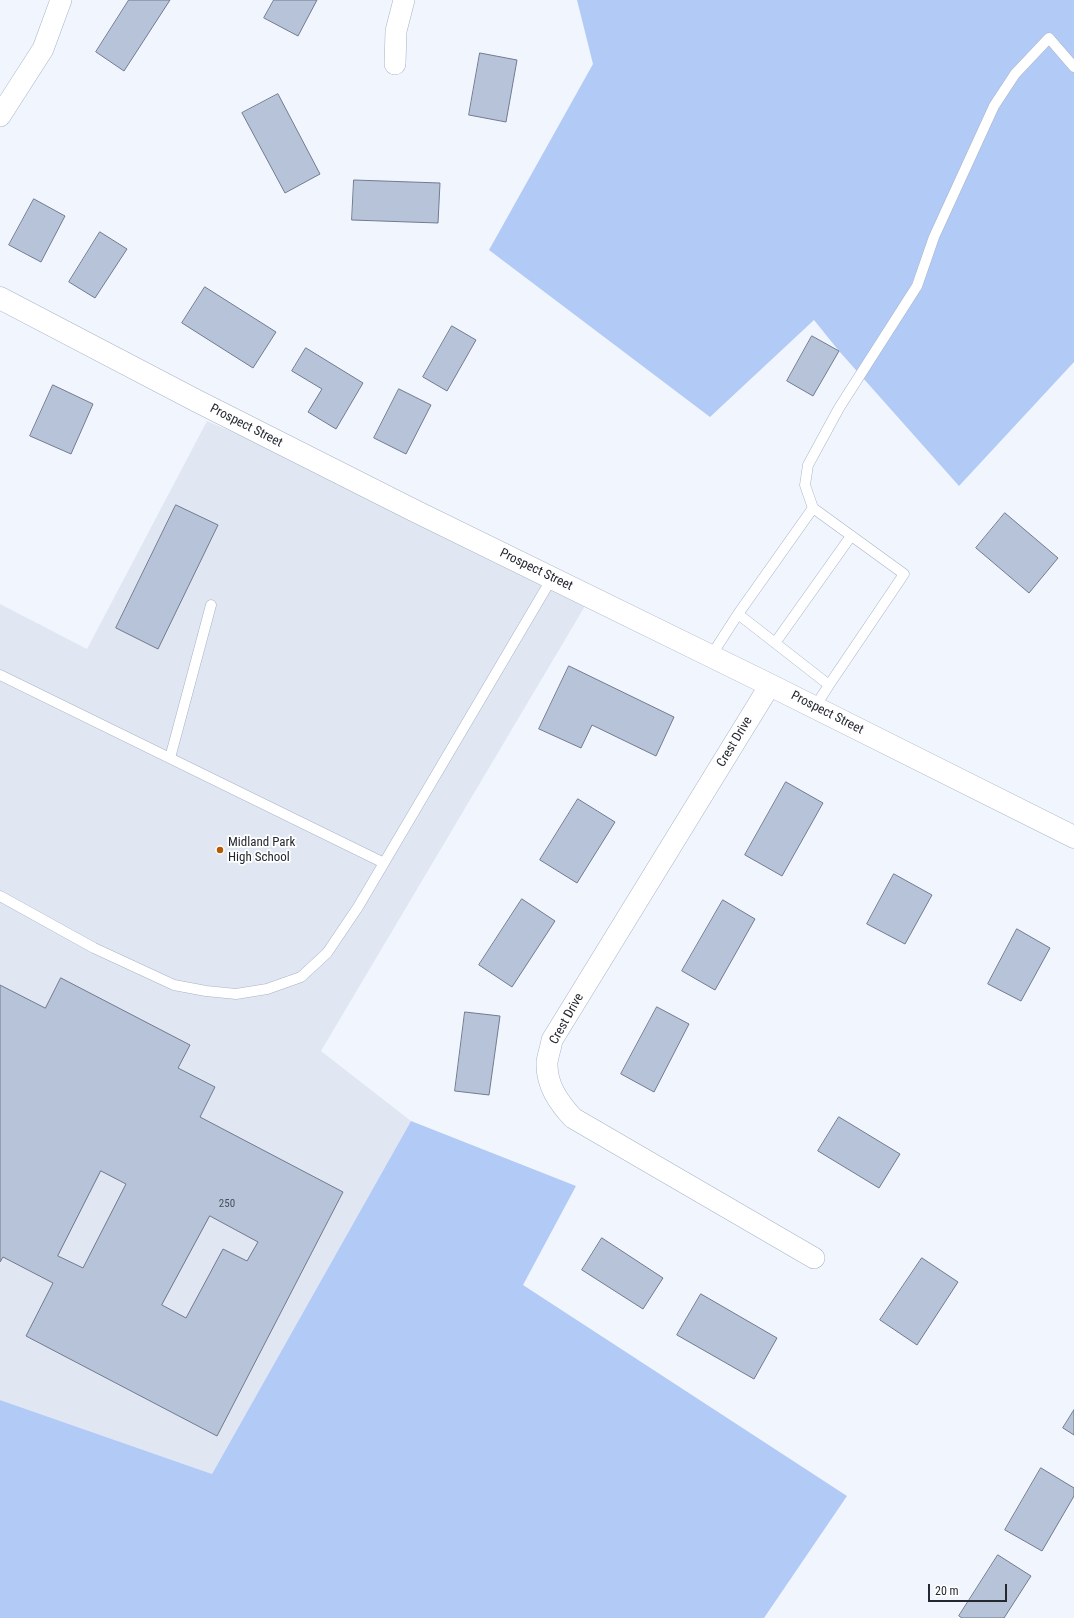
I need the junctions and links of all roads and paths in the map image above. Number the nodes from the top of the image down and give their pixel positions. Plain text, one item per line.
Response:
1 (61, 0) edge
2 (404, 0) edge
3 (395, 64) dead end
4 (1074, 67) edge
5 (0, 116) edge
6 (0, 298) edge
7 (813, 508) junction
8 (851, 536) junction
9 (552, 578) junction
10 (211, 605) dead end
11 (738, 614) junction
12 (775, 642) junction
13 (711, 656) junction
14 (0, 675) edge
15 (770, 685) junction
16 (829, 685) junction
17 (815, 707) junction
18 (170, 758) junction
19 (1074, 837) edge
20 (384, 863) junction
21 (0, 896) edge
22 (814, 1258) dead end

1 - 5 street
2 - 3 street
4 - 7 lane
6 - 9 main road, Prospect Street
7 - 8 lane
7 - 11 lane
8 - 12 lane
8 - 16 lane
9 - 13 main road, Prospect Street
9 - 20 lane
10 - 18 lane
11 - 12 lane
11 - 13 lane
12 - 16 lane
13 - 15 main road, Prospect Street
14 - 18 lane
15 - 17 main road, Prospect Street
15 - 22 street, Crest Drive
16 - 17 lane
17 - 19 main road, Prospect Street
18 - 20 lane
20 - 21 lane

